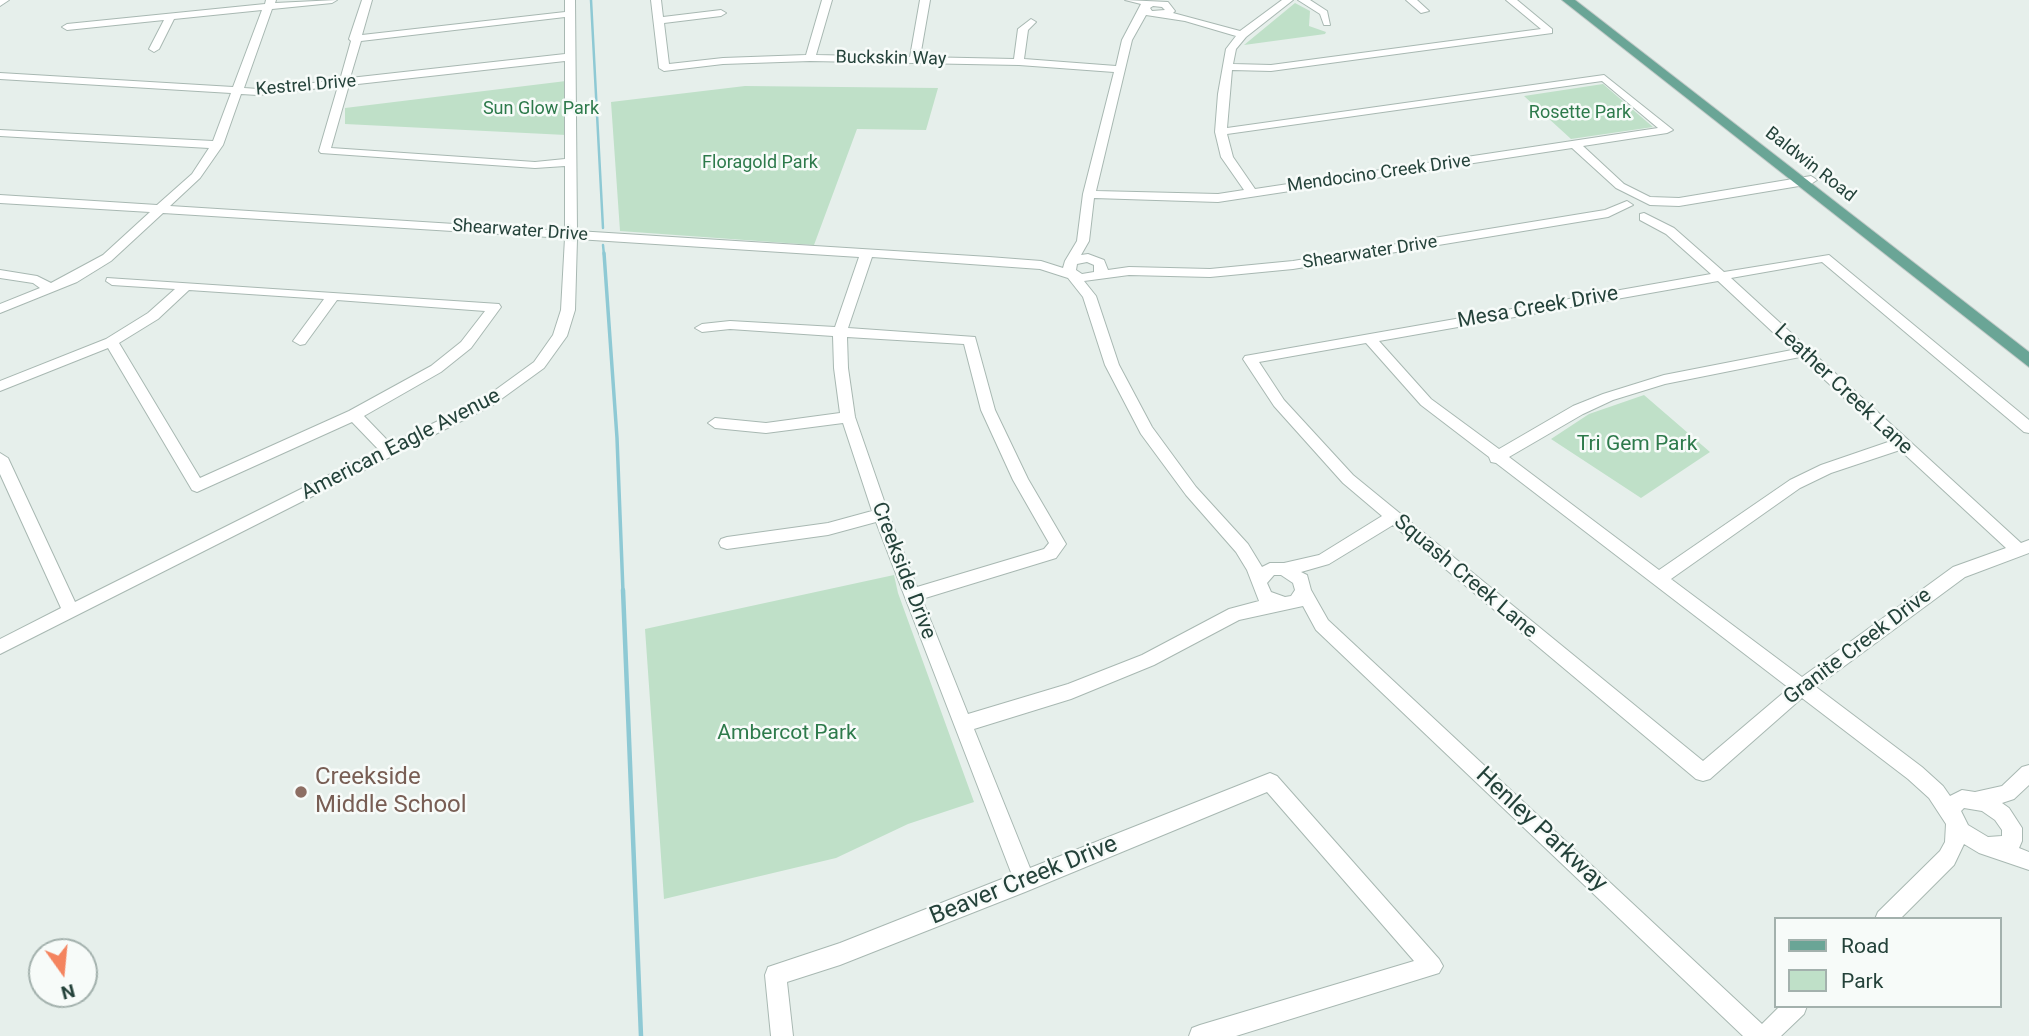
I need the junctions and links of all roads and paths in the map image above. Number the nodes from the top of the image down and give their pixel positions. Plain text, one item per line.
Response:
1 (331, 0) edge
2 (367, 0) edge
3 (656, 0) edge
4 (827, 0) edge
5 (925, 0) edge
6 (1129, 0) edge
7 (1288, 0) edge
8 (1303, 0) edge
9 (1412, 0) edge
10 (1511, 0) edge
11 (1568, 0) edge
12 (1579, 0) edge
13 (270, 3) edge
14 (570, 7) edge
15 (1167, 8) edge
16 (1146, 9) junction
17 (1424, 11) dead end
18 (721, 13) dead end
19 (171, 16) junction
20 (660, 20) junction
21 (1031, 22) dead end
22 (1327, 23) dead end
23 (67, 27) dead end
24 (1242, 35) junction
25 (354, 39) junction
26 (154, 49) dead end
27 (570, 57) junction
28 (810, 58) junction
29 (915, 59) junction
30 (1019, 62) junction
31 (1228, 67) junction
32 (1119, 69) junction
33 (0, 76) edge
34 (342, 83) junction
35 (238, 90) junction
36 (1221, 132) junction
37 (0, 133) edge
38 (217, 145) junction
39 (1576, 145) junction
40 (571, 162) junction
41 (1806, 181) junction
42 (1620, 186) junction
43 (1252, 193) junction
44 (1089, 194) junction
45 (0, 199) edge
46 (1647, 200) junction
47 (1679, 202) junction
48 (1628, 203) junction
49 (162, 209) junction
50 (1661, 212) junction
51 (1608, 213) junction
52 (1642, 216) junction
53 (1670, 231) junction
54 (571, 235) junction
55 (1083, 241) junction
56 (867, 253) junction
57 (1096, 260) junction
58 (1071, 268) junction
59 (1129, 271) junction
60 (0, 274) edge
61 (1098, 275) junction
62 (1721, 276) junction
63 (112, 281) dead end
64 (185, 287) junction
65 (50, 288) junction
66 (333, 296) junction
67 (1089, 296) junction
68 (0, 309) edge
69 (702, 328) dead end
70 (840, 331) junction
71 (1369, 338) junction
72 (300, 341) dead end
73 (111, 342) junction
74 (1803, 352) junction
75 (2027, 356) edge
76 (1250, 359) joint
77 (0, 386) edge
78 (354, 415) junction
79 (848, 417) junction
80 (715, 423) dead end
81 (2029, 428) edge
82 (1900, 444) junction
83 (389, 452) junction
84 (0, 458) edge
85 (1496, 458) junction
86 (881, 515) junction
87 (1393, 517) junction
88 (727, 543) dead end
89 (2023, 547) edge
90 (1242, 548) junction
91 (1323, 561) junction
92 (1280, 569) junction
93 (1658, 579) junction
94 (1258, 584) junction
95 (1303, 589) junction
96 (912, 595) junction
97 (1281, 604) junction
98 (71, 611) junction
99 (1235, 614) junction
100 (1322, 625) junction
101 (0, 646) edge
102 (1801, 688) junction
103 (962, 724) junction
104 (1703, 773) joint
105 (1915, 773) junction
106 (2029, 773) edge
107 (2014, 789) junction
108 (1974, 799) junction
109 (1954, 821) junction
110 (2010, 825) junction
111 (1990, 847) junction
112 (2029, 853) edge
113 (1947, 858) junction
114 (2029, 861) edge
115 (1025, 882) junction
116 (1887, 917) edge
117 (1794, 1008) edge
118 (782, 1036) edge
119 (1200, 1036) edge
120 (1759, 1036) edge
121 (1766, 1036) edge

1 - 13 street
2 - 25 street
3 - 20 street
4 - 28 street
5 - 29 street
6 - 16 street
7 - 24 street
8 - 22 street
9 - 17 street
10 - 31 street
11 - 41 main road, Baldwin Road
12 - 41 main road, Baldwin Road
13 - 19 street
13 - 35 street
14 - 25 street
14 - 27 street, American Eagle Avenue
15 - 16 street
15 - 16 street
15 - 24 street
16 - 32 street
18 - 20 street
19 - 23 street
19 - 26 street
20 - 28 street, Buckskin Way
21 - 30 street
24 - 31 street
25 - 34 street
27 - 34 street, Kestrel Drive
27 - 40 street, American Eagle Avenue
28 - 29 street, Buckskin Way
29 - 30 street, Buckskin Way
30 - 32 street, Buckskin Way
31 - 36 street
32 - 44 street
33 - 35 street, Kestrel Drive
34 - 35 street, Kestrel Drive
34 - 40 street
35 - 38 street
36 - 39 street, Mendocino Creek Drive
36 - 43 street
37 - 38 street
38 - 49 street
39 - 42 street
39 - 43 street, Mendocino Creek Drive
40 - 54 street, American Eagle Avenue
41 - 47 street
41 - 75 main road, Baldwin Road
42 - 46 street
42 - 48 street
43 - 44 street, Mendocino Creek Drive
44 - 55 street
45 - 49 street, Shearwater Drive
46 - 47 street
46 - 48 street, Shearwater Drive
46 - 50 street
47 - 50 street
48 - 51 street, Shearwater Drive
48 - 52 street
49 - 54 street, Shearwater Drive
49 - 65 street
50 - 52 street
50 - 53 street, Leather Creek Lane
51 - 52 street, Shearwater Drive
51 - 59 street, Shearwater Drive
52 - 53 street, Leather Creek Lane
53 - 62 street, Leather Creek Lane
54 - 56 street, Shearwater Drive
54 - 83 street, American Eagle Avenue
55 - 57 street
55 - 58 street
56 - 58 street, Shearwater Drive
56 - 70 street, Creekside Drive
57 - 58 street, Shearwater Drive
57 - 59 street, Shearwater Drive
57 - 61 street
58 - 61 street, Shearwater Drive
58 - 67 street
59 - 61 street, Shearwater Drive
60 - 65 street
61 - 67 street
62 - 71 street, Mesa Creek Drive
62 - 74 street, Leather Creek Lane
62 - 81 street, Mesa Creek Drive
63 - 64 street
64 - 66 street
64 - 73 street
65 - 68 street
66 - 72 street
66 - 78 street
67 - 90 street
69 - 70 street
70 - 79 street, Creekside Drive
70 - 96 street
71 - 76 street, Mesa Creek Drive
71 - 85 street
73 - 77 street
73 - 78 street
74 - 82 street, Leather Creek Lane
74 - 85 street
76 - 87 street, Squash Creek Lane
78 - 83 street
79 - 80 street
79 - 86 street, Creekside Drive
82 - 89 street, Leather Creek Lane
82 - 93 street
83 - 98 street, American Eagle Avenue
84 - 98 street
85 - 93 street
86 - 88 street
86 - 96 street, Creekside Drive
87 - 91 street
87 - 104 street, Squash Creek Lane
89 - 102 street, Granite Creek Drive
90 - 92 street
90 - 94 street
91 - 92 street
91 - 95 street
92 - 94 street
92 - 95 street
93 - 102 street
94 - 97 street
94 - 99 street
95 - 97 street
95 - 100 street, Henley Parkway
96 - 103 street, Creekside Drive
97 - 99 street
97 - 100 street, Henley Parkway
98 - 101 street, American Eagle Avenue
99 - 103 street
100 - 120 street, Henley Parkway
102 - 104 street, Granite Creek Drive
102 - 105 street
103 - 115 street, Creekside Drive
105 - 108 street
105 - 109 street
106 - 107 street
107 - 108 street
107 - 110 street
108 - 109 street
108 - 110 street
109 - 111 street
109 - 113 street
110 - 111 street
110 - 112 street
111 - 113 street
111 - 114 street
113 - 116 street
115 - 118 street, Beaver Creek Drive
115 - 119 street, Beaver Creek Drive
117 - 121 street

